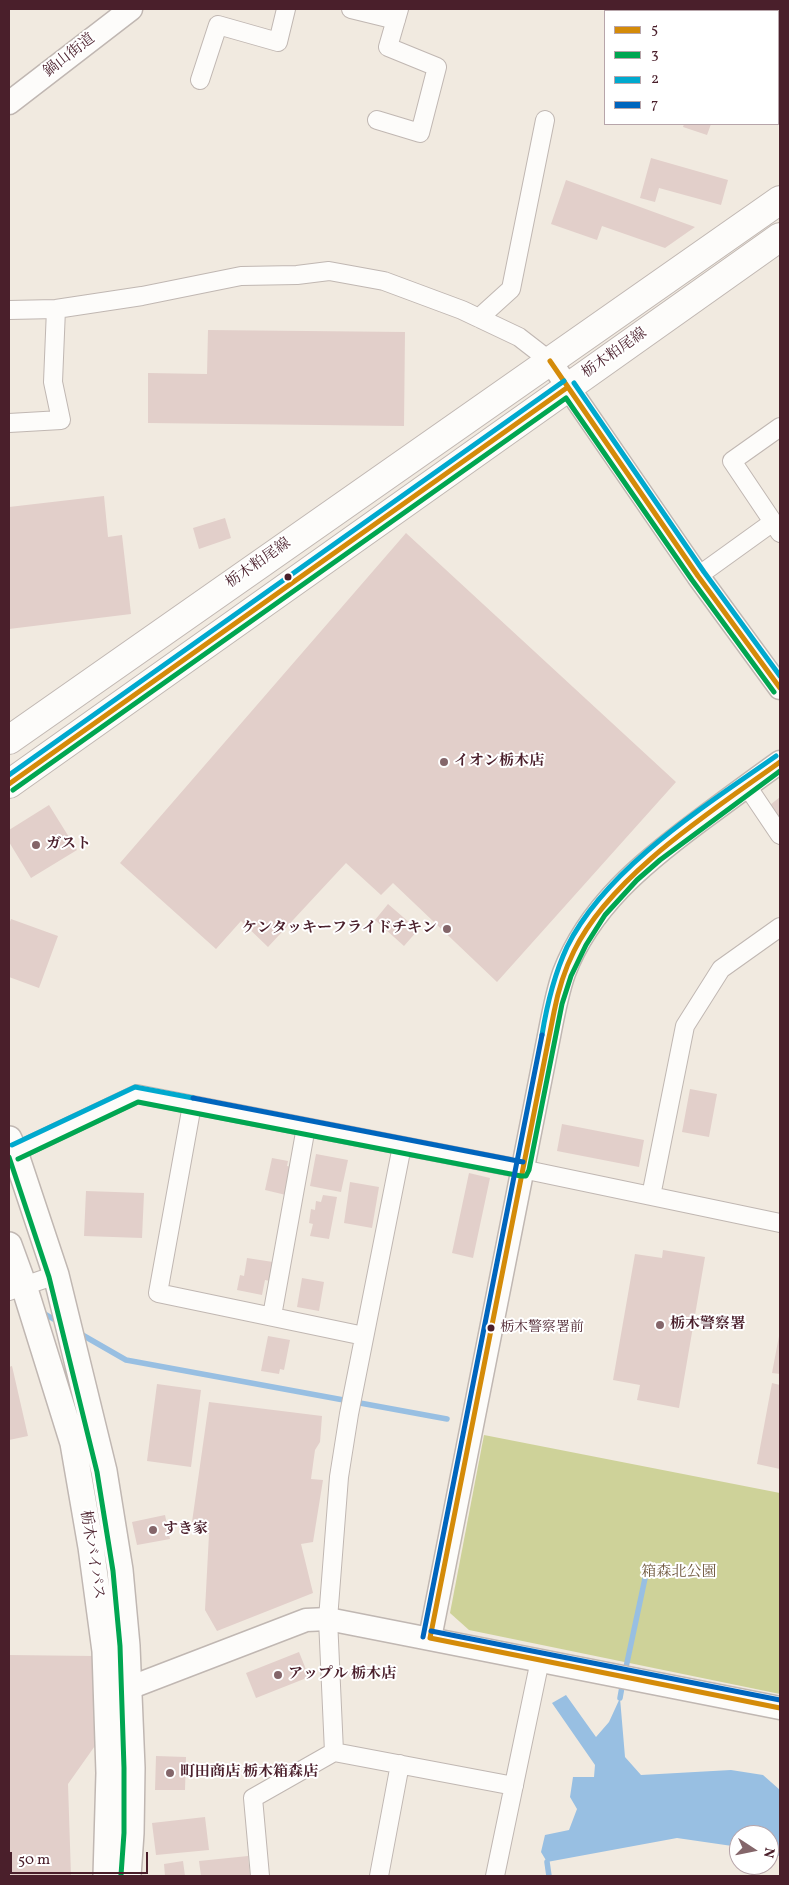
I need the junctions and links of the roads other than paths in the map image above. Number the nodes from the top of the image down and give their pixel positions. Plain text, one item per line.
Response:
1 (131, 9) edge
2 (286, 9) edge
3 (351, 9) edge
4 (397, 14) edge
5 (200, 80) dead end
6 (9, 103) edge
7 (377, 120) dead end
8 (545, 120) dead end
9 (780, 200) edge
10 (780, 237) edge
11 (56, 309) junction
12 (9, 310) edge
13 (479, 318) junction
14 (550, 361) junction
15 (568, 387) junction
16 (9, 423) edge
17 (780, 427) edge
18 (777, 528) edge
19 (698, 576) junction
20 (780, 688) edge
21 (9, 740) edge
22 (780, 762) edge
23 (9, 784) edge
24 (747, 786) junction
25 (780, 835) edge
26 (780, 927) edge
27 (192, 1105) junction
28 (306, 1127) junction
29 (12, 1146) edge
30 (402, 1146) junction
31 (522, 1169) junction
32 (651, 1196) junction
33 (780, 1223) edge
34 (9, 1245) edge
35 (56, 1275) junction
36 (16, 1288) edge
37 (272, 1316) junction
38 (364, 1336) junction
39 (328, 1619) junction
40 (430, 1638) junction
41 (540, 1660) junction
42 (129, 1688) junction
43 (780, 1708) edge
44 (334, 1752) junction
45 (400, 1764) junction
46 (514, 1786) junction
47 (106, 1876) edge
48 (128, 1876) edge
49 (260, 1876) edge
50 (379, 1876) edge
51 (495, 1876) edge

1 - 6 street, 鍋山街道
2 - 5 street
3 - 4 street
4 - 7 street
8 - 13 street
9 - 14 main road, 栃木粕尾線
10 - 15 main road, 栃木粕尾線
11 - 12 street
11 - 13 street
11 - 16 street
13 - 14 street
14 - 15 street
14 - 21 main road, 栃木粕尾線
15 - 19 street
15 - 23 main road, 栃木粕尾線
17 - 18 street
18 - 19 street
19 - 20 street
22 - 24 street
24 - 25 street
24 - 31 street
26 - 32 street
27 - 28 street
27 - 29 street
27 - 37 street
28 - 30 street
28 - 37 street
29 - 35 main road, 栃木バイパス
30 - 31 street
30 - 38 street
31 - 32 street
31 - 40 street
32 - 33 street
34 - 36 main road, 栃木バイパス
35 - 36 street
35 - 42 main road, 栃木バイパス
36 - 47 main road, 栃木バイパス
37 - 38 street
38 - 39 street
39 - 40 street
39 - 42 street
39 - 44 street
40 - 41 street
41 - 43 street
41 - 46 street
42 - 48 main road, 栃木バイパス
44 - 45 street
44 - 49 street
45 - 46 street
45 - 50 street
46 - 51 street

